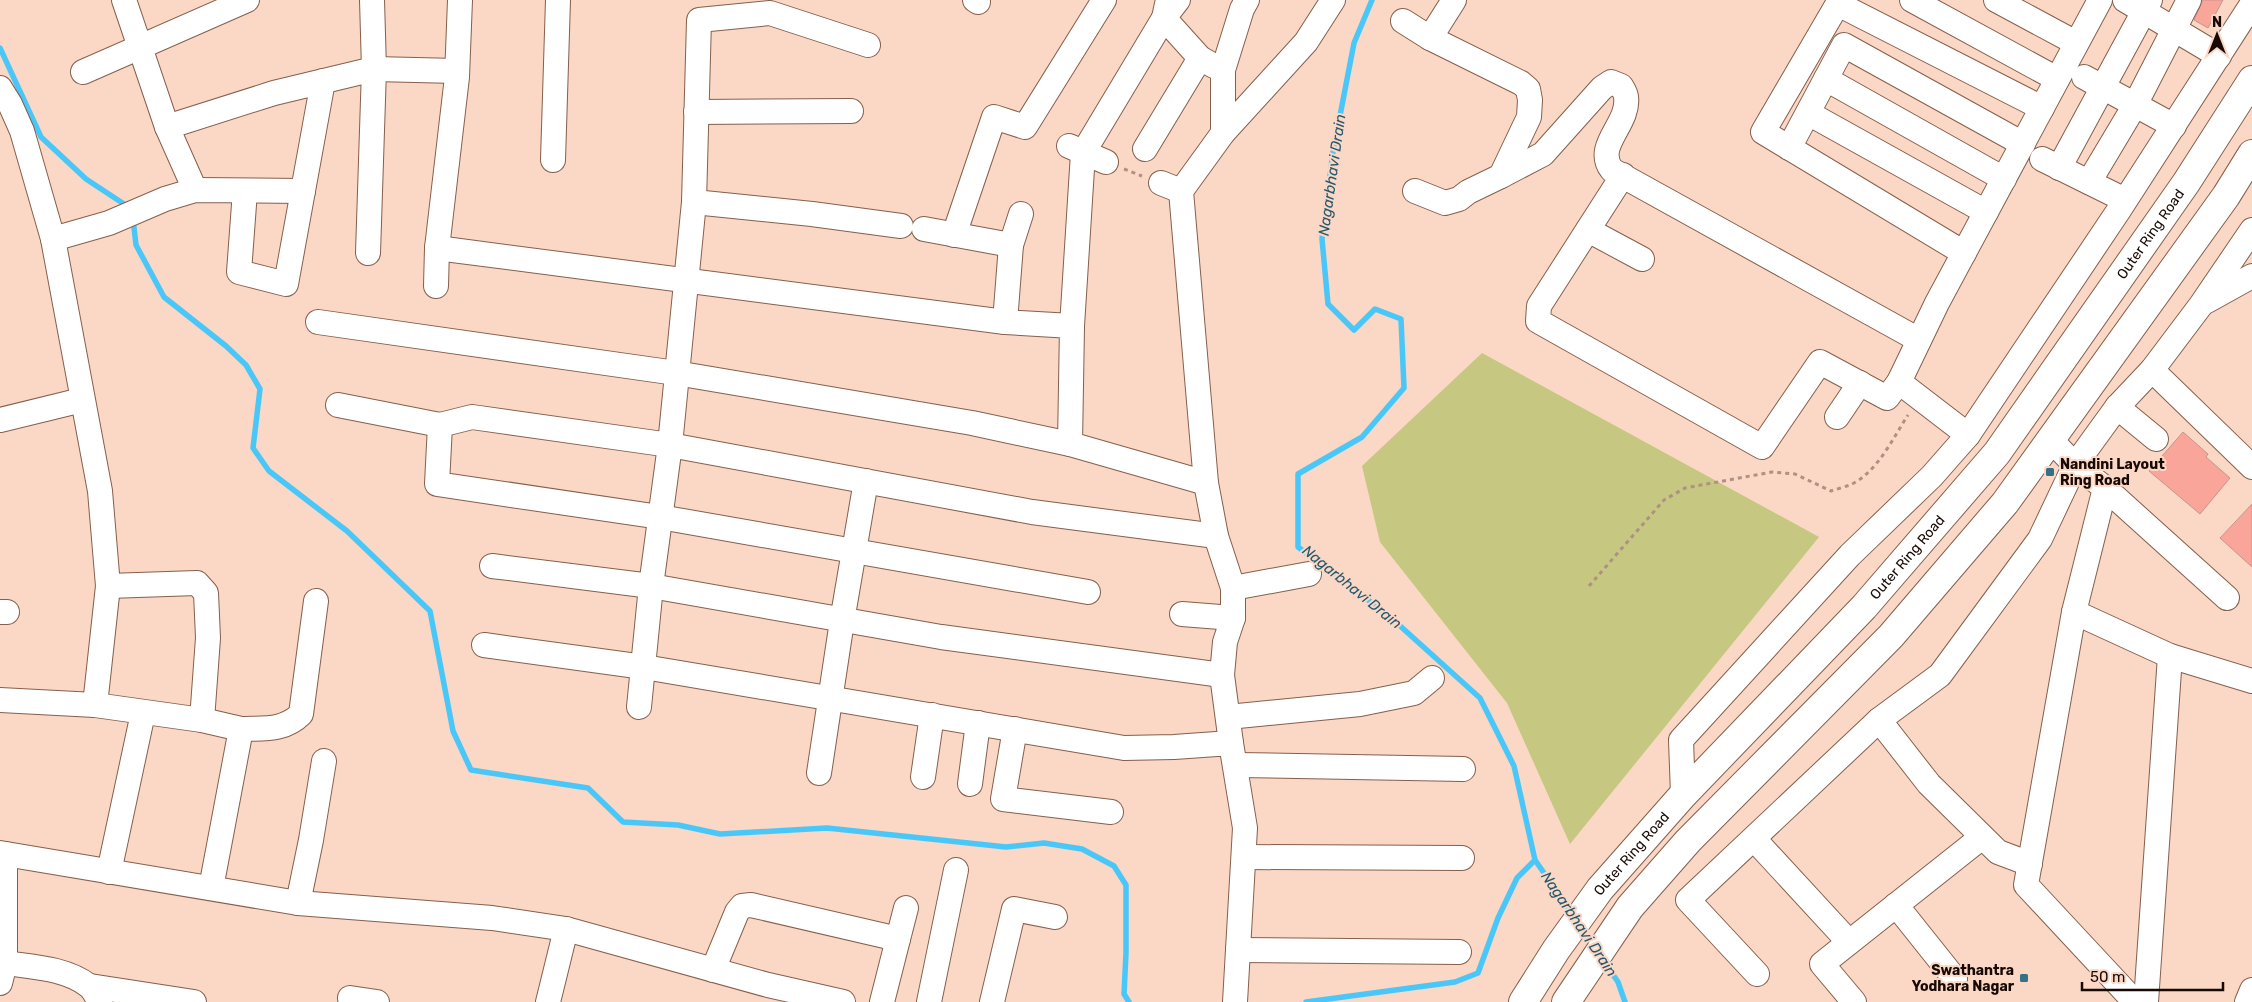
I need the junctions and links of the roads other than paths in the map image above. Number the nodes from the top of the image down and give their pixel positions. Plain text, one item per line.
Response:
1 (124, 0) edge
2 (247, 0) edge
3 (372, 0) edge
4 (460, 0) edge
5 (558, 0) edge
6 (1104, 0) edge
7 (1247, 0) edge
8 (1334, 0) edge
9 (1454, 0) edge
10 (1912, 0) edge
11 (1996, 0) edge
12 (2100, 0) edge
13 (2189, 0) edge
14 (1839, 2) edge
15 (2139, 4) edge
16 (2252, 4) edge
17 (1170, 6) edge
18 (1403, 21) dead end
19 (2173, 29) junction
20 (1430, 38) junction
21 (2076, 43) junction
22 (868, 46) dead end
23 (139, 47) junction
24 (2218, 56) junction
25 (1200, 58) junction
26 (374, 69) junction
27 (1222, 70) junction
28 (457, 71) junction
29 (83, 72) dead end
30 (1826, 79) junction
31 (2057, 79) junction
32 (2252, 80) edge
33 (323, 81) junction
34 (2093, 82) junction
35 (0, 88) edge
36 (2135, 104) junction
37 (2042, 108) junction
38 (851, 111) dead end
39 (696, 112) junction
40 (1808, 113) junction
41 (2174, 126) junction
42 (167, 127) junction
43 (1223, 133) junction
44 (2022, 144) junction
45 (1789, 148) junction
46 (1076, 149) junction
47 (1145, 150) dead end
48 (2252, 154) edge
49 (553, 160) dead end
50 (1106, 162) road end
51 (1501, 176) junction
52 (1627, 178) junction
53 (2004, 179) junction
54 (2089, 182) junction
55 (195, 190) junction
56 (246, 191) junction
57 (303, 191) junction
58 (1415, 191) dead end
59 (2125, 200) junction
60 (694, 202) junction
61 (1986, 212) junction
62 (1021, 214) dead end
63 (1588, 230) junction
64 (2252, 230) edge
65 (954, 235) junction
66 (52, 239) junction
67 (1012, 245) junction
68 (437, 248) junction
69 (368, 253) dead end
70 (1964, 253) junction
71 (1642, 259) dead end
72 (2252, 276) edge
73 (686, 281) junction
74 (436, 286) dead end
75 (2201, 305) junction
76 (318, 322) dead end
77 (1005, 322) junction
78 (1072, 326) junction
79 (1919, 340) junction
80 (2152, 370) junction
81 (676, 373) junction
82 (1899, 382) junction
83 (1860, 383) junction
84 (82, 400) junction
85 (338, 405) dead end
86 (2117, 408) junction
87 (1837, 417) dead end
88 (0, 420) edge
89 (440, 425) junction
90 (1968, 435) junction
91 (2156, 439) dead end
92 (2051, 440) junction
93 (1070, 444) junction
94 (670, 445) junction
95 (2075, 465) junction
96 (2252, 468) edge
97 (866, 481) junction
98 (1206, 483) junction
99 (2105, 488) junction
100 (660, 517) junction
101 (1216, 536) junction
102 (855, 550) junction
103 (492, 566) dead end
104 (1309, 574) dead end
105 (108, 586) junction
106 (651, 586) junction
107 (1233, 588) junction
108 (1088, 592) dead end
109 (2227, 598) dead end
110 (316, 601) dead end
111 (2074, 612) junction
112 (1182, 614) dead end
113 (1233, 618) junction
114 (842, 621) junction
115 (484, 645) dead end
116 (2170, 656) junction
117 (644, 667) junction
118 (1222, 676) junction
119 (1432, 678) dead end
120 (2252, 681) edge
121 (831, 699) junction
122 (0, 700) edge
123 (95, 705) junction
124 (639, 707) dead end
125 (143, 713) junction
126 (932, 715) junction
127 (1228, 717) junction
128 (202, 720) junction
129 (1879, 720) junction
130 (978, 723) junction
131 (241, 729) junction
132 (1015, 729) junction
133 (1234, 754) junction
134 (324, 761) dead end
135 (1463, 769) dead end
136 (820, 773) dead end
137 (923, 777) dead end
138 (970, 784) dead end
139 (1683, 796) junction
140 (1111, 812) dead end
141 (1982, 837) junction
142 (1754, 838) junction
143 (2, 854) edge
144 (1244, 857) junction
145 (1462, 858) dead end
146 (2030, 864) junction
147 (956, 870) dead end
148 (109, 872) junction
149 (211, 888) junction
150 (298, 903) junction
151 (1896, 905) junction
152 (906, 908) dead end
153 (1055, 917) dead end
154 (566, 929) junction
155 (898, 939) junction
156 (1849, 942) junction
157 (1238, 950) junction
158 (1459, 952) dead end
159 (714, 970) junction
160 (2, 973) edge
161 (1757, 974) dead end
162 (1955, 979) dead end
163 (2252, 990) edge
164 (766, 993) edge
165 (95, 994) edge
166 (350, 998) dead end
167 (194, 1002) edge
168 (377, 1002) edge
169 (548, 1002) edge
170 (843, 1002) edge
171 (882, 1002) edge
172 (929, 1002) edge
173 (992, 1002) edge
174 (1235, 1002) edge
175 (1523, 1002) edge
176 (1566, 1002) edge
177 (1854, 1002) edge
178 (2135, 1002) edge
179 (2146, 1002) edge
180 (2247, 1002) edge

1 - 23 street
2 - 23 street
3 - 26 street
4 - 28 street
5 - 49 street
6 - 65 street
7 - 27 street
8 - 43 street
9 - 20 street
10 - 31 street
11 - 21 street
12 - 21 street
13 - 19 street
14 - 37 street
14 - 45 street
15 - 19 street
15 - 34 street
16 - 24 street
17 - 25 street
17 - 46 street
18 - 20 street
19 - 24 street
19 - 36 street
20 - 51 street
21 - 31 street
22 - 39 street
23 - 29 street
23 - 42 street
24 - 41 street
25 - 27 street
25 - 47 street
26 - 28 street
26 - 33 street
26 - 69 street
27 - 43 street
28 - 68 street
30 - 40 street
30 - 44 street
30 - 53 street
31 - 37 street
32 - 139 highway, Outer Ring Road
33 - 42 street
33 - 57 street
34 - 36 street
34 - 54 street
35 - 66 street
36 - 41 street
36 - 54 street
37 - 44 street
38 - 39 street
39 - 60 street
40 - 45 street
40 - 61 street
41 - 59 street
42 - 55 street
43 - 98 street
44 - 53 street
45 - 70 street
46 - 50 street
46 - 78 street
48 - 92 highway
51 - 52 street
51 - 58 street
52 - 63 street
52 - 79 street
53 - 61 street
54 - 59 street
55 - 56 street
55 - 66 street
56 - 57 street
56 - 57 street
59 - 90 street
60 - 65 street
60 - 73 street
61 - 70 street
62 - 67 street
63 - 71 street
63 - 83 street
64 - 75 street
65 - 67 street
66 - 84 street
67 - 77 street
68 - 73 street
68 - 74 street
70 - 79 street
72 - 75 street
73 - 77 street
73 - 81 street
75 - 80 street
76 - 81 street
77 - 78 street
78 - 93 street
79 - 82 street
80 - 86 street
80 - 96 street
81 - 93 street
81 - 94 street
82 - 83 street
82 - 90 street
83 - 87 street
84 - 88 street
84 - 105 street
85 - 89 street
86 - 91 street
86 - 95 street
89 - 94 street
89 - 100 street
90 - 139 street
92 - 95 street
92 - 176 highway
93 - 98 street
94 - 97 street
94 - 100 street
95 - 99 street
95 - 129 street
97 - 101 street
97 - 102 street
98 - 101 street
99 - 109 street
99 - 111 street
100 - 102 street
100 - 106 street
101 - 107 street
102 - 108 street
102 - 114 street
103 - 106 street
104 - 107 street
105 - 123 street
105 - 128 street
106 - 114 street
106 - 117 street
107 - 113 street
110 - 131 street
111 - 116 street
111 - 146 street
112 - 113 street
113 - 118 street
114 - 118 street
114 - 121 street
115 - 117 street
116 - 120 street
116 - 179 street
117 - 121 street
117 - 124 street
118 - 127 street
119 - 127 street
121 - 126 street
121 - 136 street
122 - 123 street
123 - 125 street
125 - 128 street
125 - 148 street
126 - 130 street
126 - 137 street
127 - 133 street
128 - 131 street
129 - 141 street
129 - 142 street
130 - 132 street
130 - 138 street
131 - 149 street
132 - 133 street
132 - 140 street
133 - 135 street
133 - 144 street
134 - 150 street
139 - 175 highway, Outer Ring Road
141 - 146 street
141 - 151 street
142 - 156 street
142 - 161 street
143 - 148 street
143 - 160 street
144 - 145 street
144 - 157 street
146 - 178 street
147 - 172 street
148 - 149 street
149 - 150 street
150 - 154 street
151 - 156 street
151 - 162 street
152 - 155 street
153 - 173 street
154 - 159 street
154 - 169 street
155 - 159 street
155 - 171 street
156 - 177 street
157 - 158 street
157 - 174 street
159 - 164 street
160 - 165 street
163 - 180 street
164 - 170 street
165 - 167 street
166 - 168 street

